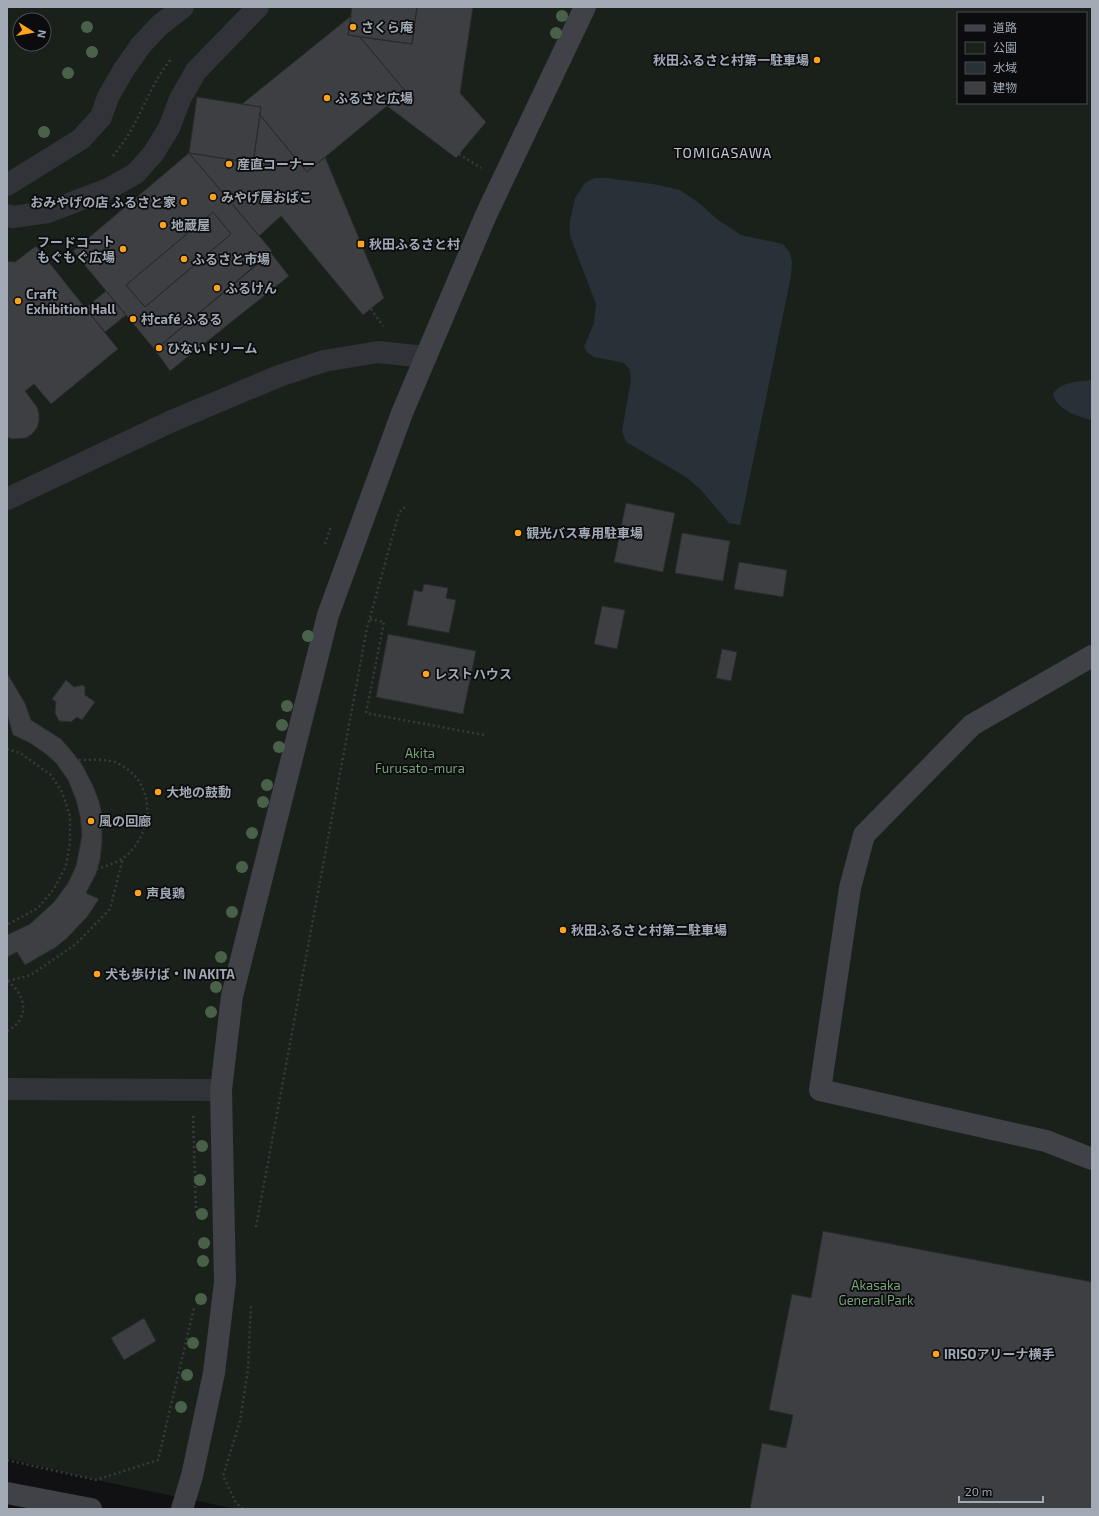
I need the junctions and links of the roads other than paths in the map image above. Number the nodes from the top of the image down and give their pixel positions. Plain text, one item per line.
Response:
1 (183, 7) edge
2 (585, 7) edge
3 (256, 8) edge
4 (7, 185) edge
5 (7, 215) edge
6 (426, 357) junction
7 (7, 499) edge
8 (1092, 656) edge
9 (7, 1089) edge
10 (221, 1090) junction
11 (1092, 1159) edge
12 (7, 1493) edge
13 (91, 1509) edge
14 (182, 1509) edge

1 - 4 street
2 - 6 street
3 - 5 street
6 - 7 street
6 - 10 street
8 - 11 street
9 - 10 street
10 - 14 street
12 - 13 street

